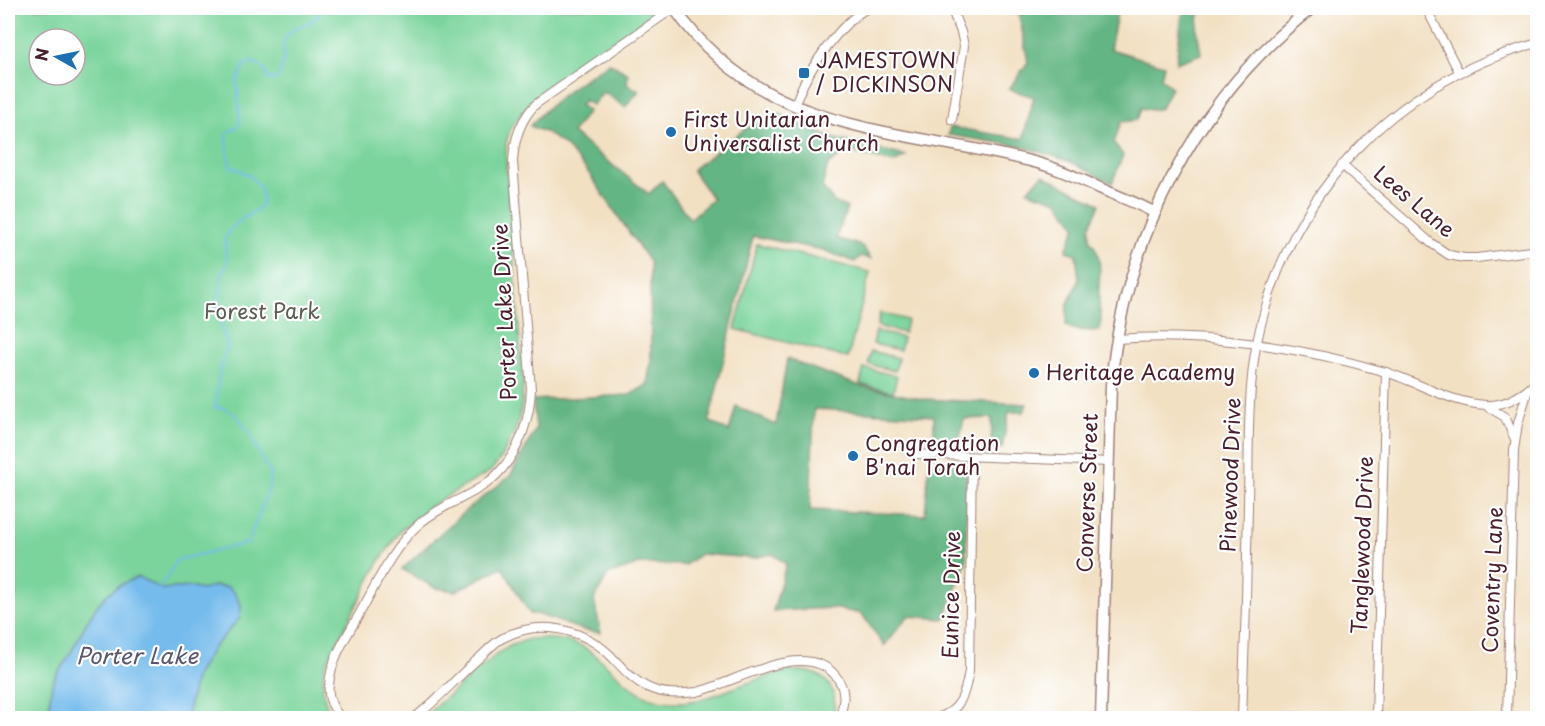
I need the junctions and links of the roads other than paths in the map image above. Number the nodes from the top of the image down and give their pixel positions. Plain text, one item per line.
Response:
1 (674, 8) edge
2 (864, 8) edge
3 (951, 8) edge
4 (1290, 8) edge
5 (1312, 8) edge
6 (1426, 8) edge
7 (1299, 18) junction
8 (1538, 43) edge
9 (1459, 72) junction
10 (795, 106) junction
11 (952, 120) dead end
12 (1342, 165) junction
13 (1155, 213) junction
14 (1538, 250) edge
15 (1117, 339) junction
16 (1257, 344) junction
17 (1386, 372) junction
18 (1538, 381) edge
19 (1528, 390) junction
20 (1486, 405) junction
21 (1515, 442) junction
22 (915, 454) dead end
23 (972, 457) junction
24 (1109, 462) junction
25 (341, 718) edge
26 (414, 718) edge
27 (840, 718) edge
28 (846, 718) edge
29 (937, 718) edge
30 (1101, 718) edge
31 (1242, 718) edge
32 (1376, 718) edge
33 (1507, 718) edge

1 - 10 main road
1 - 25 street, Porter Lake Drive
2 - 10 street
3 - 11 street
4 - 7 street
5 - 7 main road, Converse Street
6 - 9 street
7 - 13 main road, Converse Street
8 - 9 street, Pinewood Drive
9 - 12 street, Pinewood Drive
10 - 13 main road
12 - 14 street, Lees Lane
12 - 16 street, Pinewood Drive
13 - 15 main road, Converse Street
15 - 16 street
15 - 24 main road, Converse Street
16 - 17 street
16 - 31 street, Pinewood Drive
17 - 20 street
17 - 32 street, Tanglewood Drive
18 - 19 street
19 - 20 street
19 - 21 street, Coventry Lane
20 - 21 street, Coventry Lane
21 - 33 street, Coventry Lane
22 - 23 street
23 - 24 street
23 - 29 street, Eunice Drive
24 - 30 main road, Converse Street
26 - 27 street
27 - 28 street

